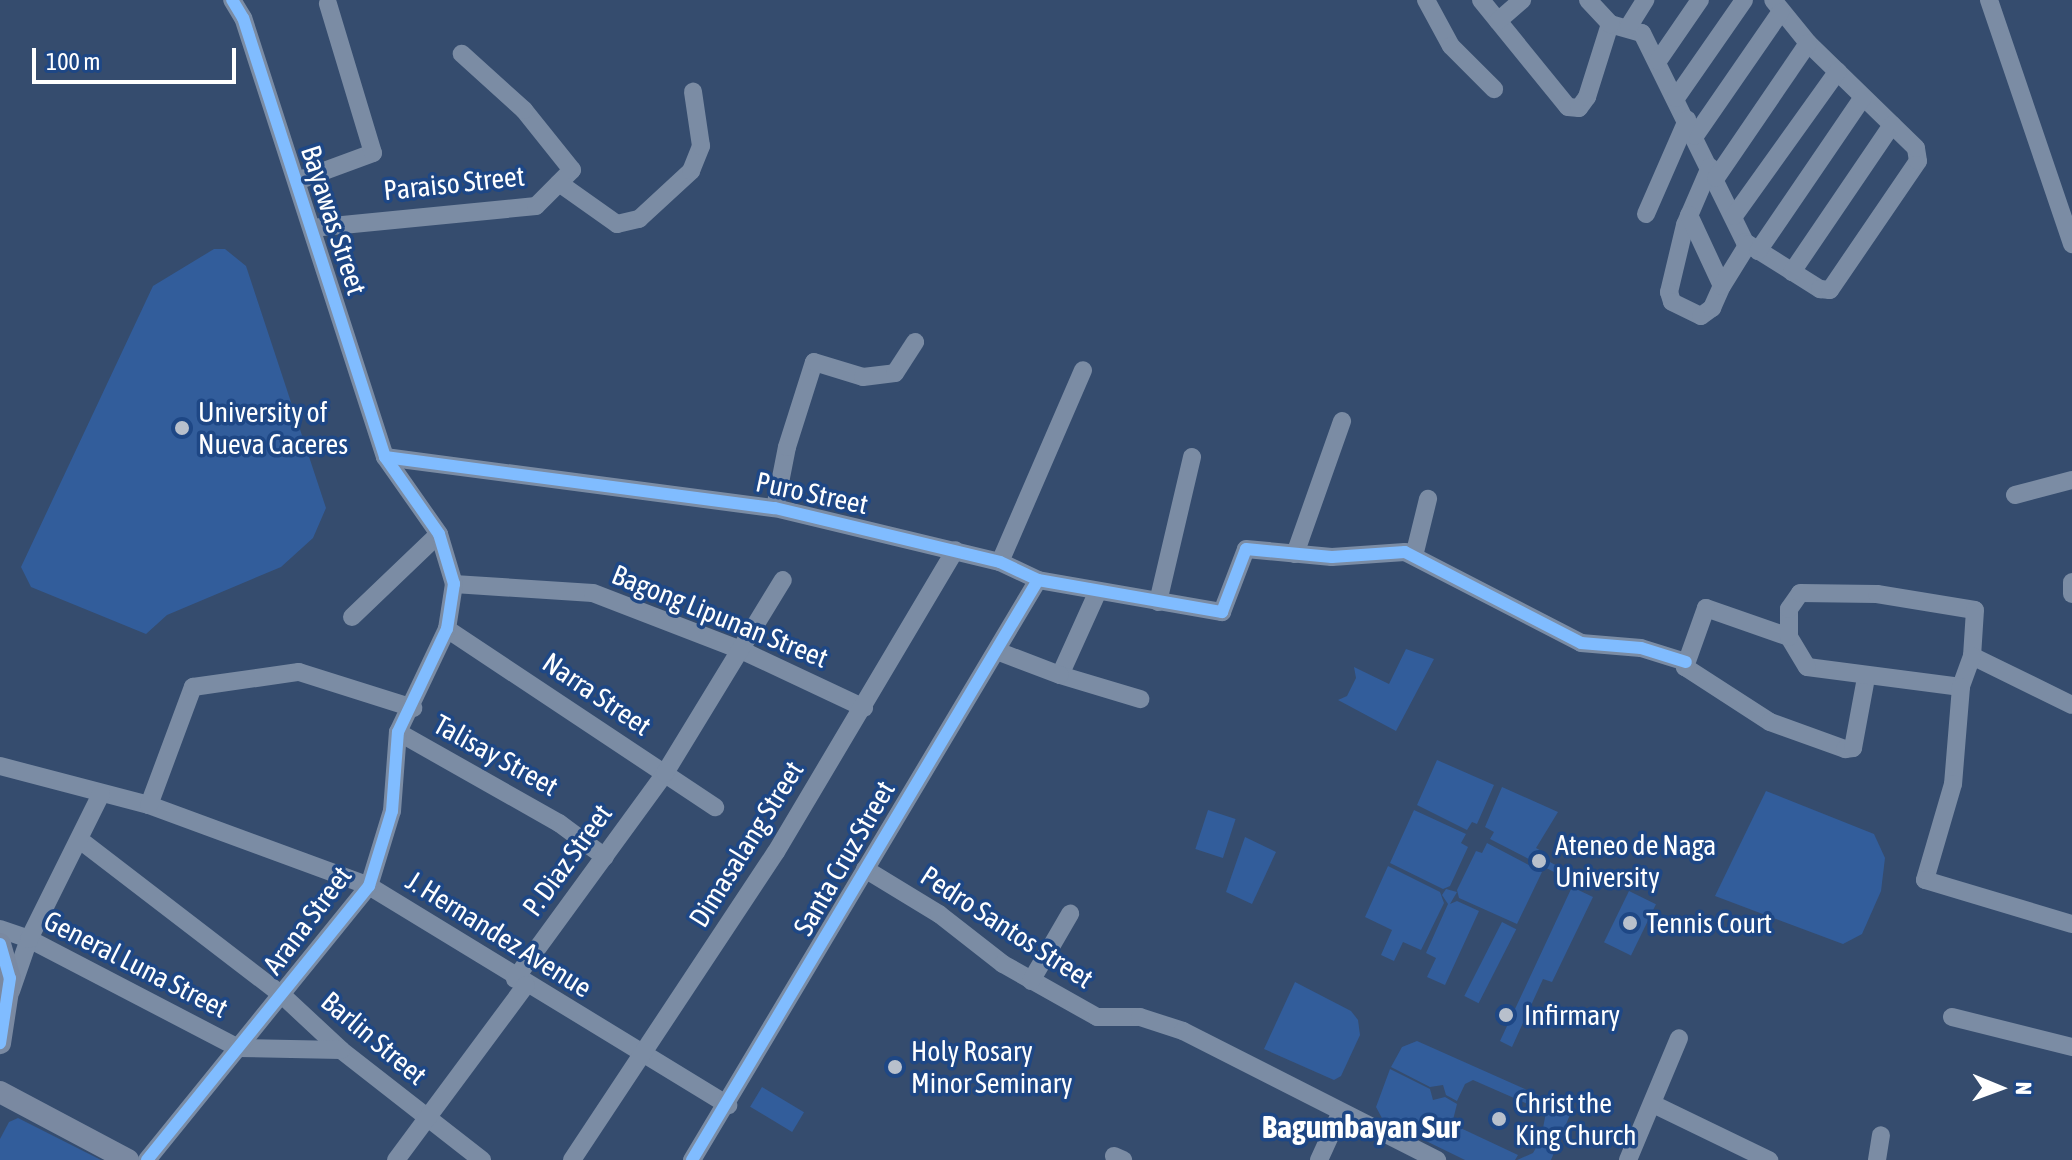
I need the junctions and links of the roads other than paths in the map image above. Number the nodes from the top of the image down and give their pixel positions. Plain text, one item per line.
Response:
1 (232, 0) edge
2 (1426, 0) edge
3 (1481, 0) edge
4 (1522, 0) edge
5 (1588, 0) edge
6 (1645, 0) edge
7 (1700, 0) edge
8 (1744, 0) edge
9 (1989, 0) edge
10 (328, 4) dead end
11 (1777, 7) edge
12 (1498, 21) junction
13 (1610, 24) junction
14 (1629, 26) junction
15 (1808, 43) junction
16 (462, 54) dead end
17 (1658, 61) junction
18 (1838, 71) junction
19 (1494, 89) dead end
20 (693, 92) dead end
21 (1863, 97) junction
22 (1676, 98) junction
23 (1892, 125) junction
24 (1691, 128) junction
25 (1713, 173) junction
26 (297, 181) junction
27 (559, 183) junction
28 (1646, 214) dead end
29 (1689, 215) junction
30 (1734, 216) junction
31 (312, 228) junction
32 (2072, 244) edge
33 (1753, 248) junction
34 (1792, 272) junction
35 (1722, 286) junction
36 (915, 342) dead end
37 (1083, 370) dead end
38 (1342, 421) dead end
39 (385, 457) junction
40 (1192, 457) dead end
41 (2072, 480) edge
42 (2015, 495) dead end
43 (1428, 499) dead end
44 (775, 508) junction
45 (439, 534) junction
46 (955, 550) junction
47 (1295, 554) junction
48 (1414, 556) junction
49 (1000, 562) junction
50 (783, 580) dead end
51 (1038, 580) junction
52 (2072, 582) edge
53 (454, 584) junction
54 (1098, 591) junction
55 (2072, 594) edge
56 (1158, 602) junction
57 (352, 617) dead end
58 (447, 629) junction
59 (1789, 637) junction
60 (741, 650) junction
61 (997, 651) junction
62 (1972, 656) junction
63 (1686, 662) junction
64 (1060, 675) junction
65 (1866, 678) junction
66 (1961, 687) junction
67 (1140, 699) dead end
68 (2072, 705) edge
69 (413, 708) junction
70 (864, 708) junction
71 (398, 732) junction
72 (0, 766) edge
73 (665, 773) junction
74 (101, 794) junction
75 (149, 805) junction
76 (715, 807) dead end
77 (80, 840) junction
78 (605, 857) junction
79 (865, 869) junction
80 (369, 886) junction
81 (1070, 914) dead end
82 (2072, 924) edge
83 (0, 929) edge
84 (29, 939) junction
85 (0, 944) edge
86 (1031, 981) junction
87 (521, 982) junction
88 (281, 994) junction
89 (9, 997) junction
90 (1952, 1017) dead end
91 (1679, 1038) dead end
92 (0, 1043) edge
93 (2072, 1047) edge
94 (238, 1048) junction
95 (341, 1050) junction
96 (643, 1055) junction
97 (0, 1092) edge
98 (728, 1105) junction
99 (1655, 1105) junction
100 (1341, 1112) junction
101 (427, 1118) junction
102 (1881, 1135) dead end
103 (128, 1160) edge
104 (147, 1160) edge
105 (396, 1160) edge
106 (482, 1160) edge
107 (572, 1160) edge
108 (692, 1160) edge
109 (1319, 1160) edge
110 (1437, 1160) edge
111 (1628, 1160) edge
112 (1769, 1160) edge
113 (1877, 1160) edge

1 - 26 street, Bayawas Street
2 - 19 street
3 - 12 street
4 - 12 street
5 - 13 street
6 - 14 street
7 - 17 street
8 - 22 street
9 - 32 street
10 - 26 street
11 - 15 street
11 - 24 street
12 - 13 street
13 - 14 street
14 - 17 street
15 - 18 street
15 - 25 street
16 - 27 street, Paraiso Street
17 - 22 street
18 - 21 street
18 - 30 street
20 - 27 street
21 - 23 street
21 - 33 street
22 - 24 street
23 - 34 street
23 - 34 street
24 - 25 street
24 - 28 street
25 - 29 street
25 - 30 street
26 - 31 street, Bayawas Street
27 - 31 street, Paraiso Street
29 - 35 street
29 - 35 street
30 - 33 street
31 - 39 street, Bayawas Street
33 - 34 street
33 - 35 street
36 - 44 street
37 - 49 street
38 - 47 street
39 - 44 street, Puro Street
39 - 45 street, Arana Street
40 - 56 street
41 - 42 street
43 - 48 street
44 - 46 street, Puro Street
45 - 53 street, Arana Street
45 - 57 street
46 - 49 street, Puro Street
46 - 70 street, Dimasalang Street
47 - 48 street
47 - 56 street, Puro Street
48 - 63 street
49 - 51 street, Puro Street
50 - 60 street, P. Diaz Street
51 - 54 street, Puro Street
51 - 61 street, Santa Cruz Street
52 - 55 street
53 - 58 street, Arana Street
53 - 60 street, Bagong Lipunan Street
54 - 56 street, Puro Street
54 - 64 street
58 - 69 street, Arana Street
58 - 73 street, Narra Street
59 - 62 street
59 - 63 street
59 - 65 street
60 - 70 street, Bagong Lipunan Street
60 - 73 street, P. Diaz Street
61 - 64 street
61 - 79 street, Santa Cruz Street
62 - 66 street
62 - 68 street
63 - 65 street
64 - 67 street
65 - 66 street
66 - 82 street
69 - 71 street, Arana Street
69 - 75 street
70 - 96 street, Dimasalang Street
71 - 78 street, Talisay Street
71 - 80 street, Arana Street
72 - 74 street, J. Hernandez Avenue
73 - 76 street, Narra Street
73 - 78 street, P. Diaz Street
74 - 75 street, J. Hernandez Avenue
74 - 77 street
75 - 80 street, J. Hernandez Avenue
77 - 84 street
77 - 88 street, Barlin Street
78 - 87 street, P. Diaz Street
79 - 86 street, Pedro Santos Street
79 - 98 street, Santa Cruz Street
80 - 87 street, J. Hernandez Avenue
80 - 88 street, Arana Street
81 - 86 street
83 - 84 street, General Luna Street
84 - 89 street
84 - 94 street, General Luna Street
85 - 89 main road
86 - 100 street, Pedro Santos Street
87 - 96 street, J. Hernandez Avenue
87 - 101 street, P. Diaz Street
88 - 94 street, Arana Street
88 - 95 street, Barlin Street
89 - 92 main road
90 - 93 street
91 - 99 street
94 - 95 street, General Luna Street
94 - 104 street, Arana Street
95 - 101 street, Barlin Street
96 - 98 street, J. Hernandez Avenue
96 - 107 street, Dimasalang Street
97 - 103 main road
98 - 108 street, Santa Cruz Street
99 - 111 street
99 - 112 street
100 - 109 street
100 - 110 street, Pedro Santos Street
101 - 105 street, P. Diaz Street
101 - 106 street, Barlin Street
102 - 113 street

